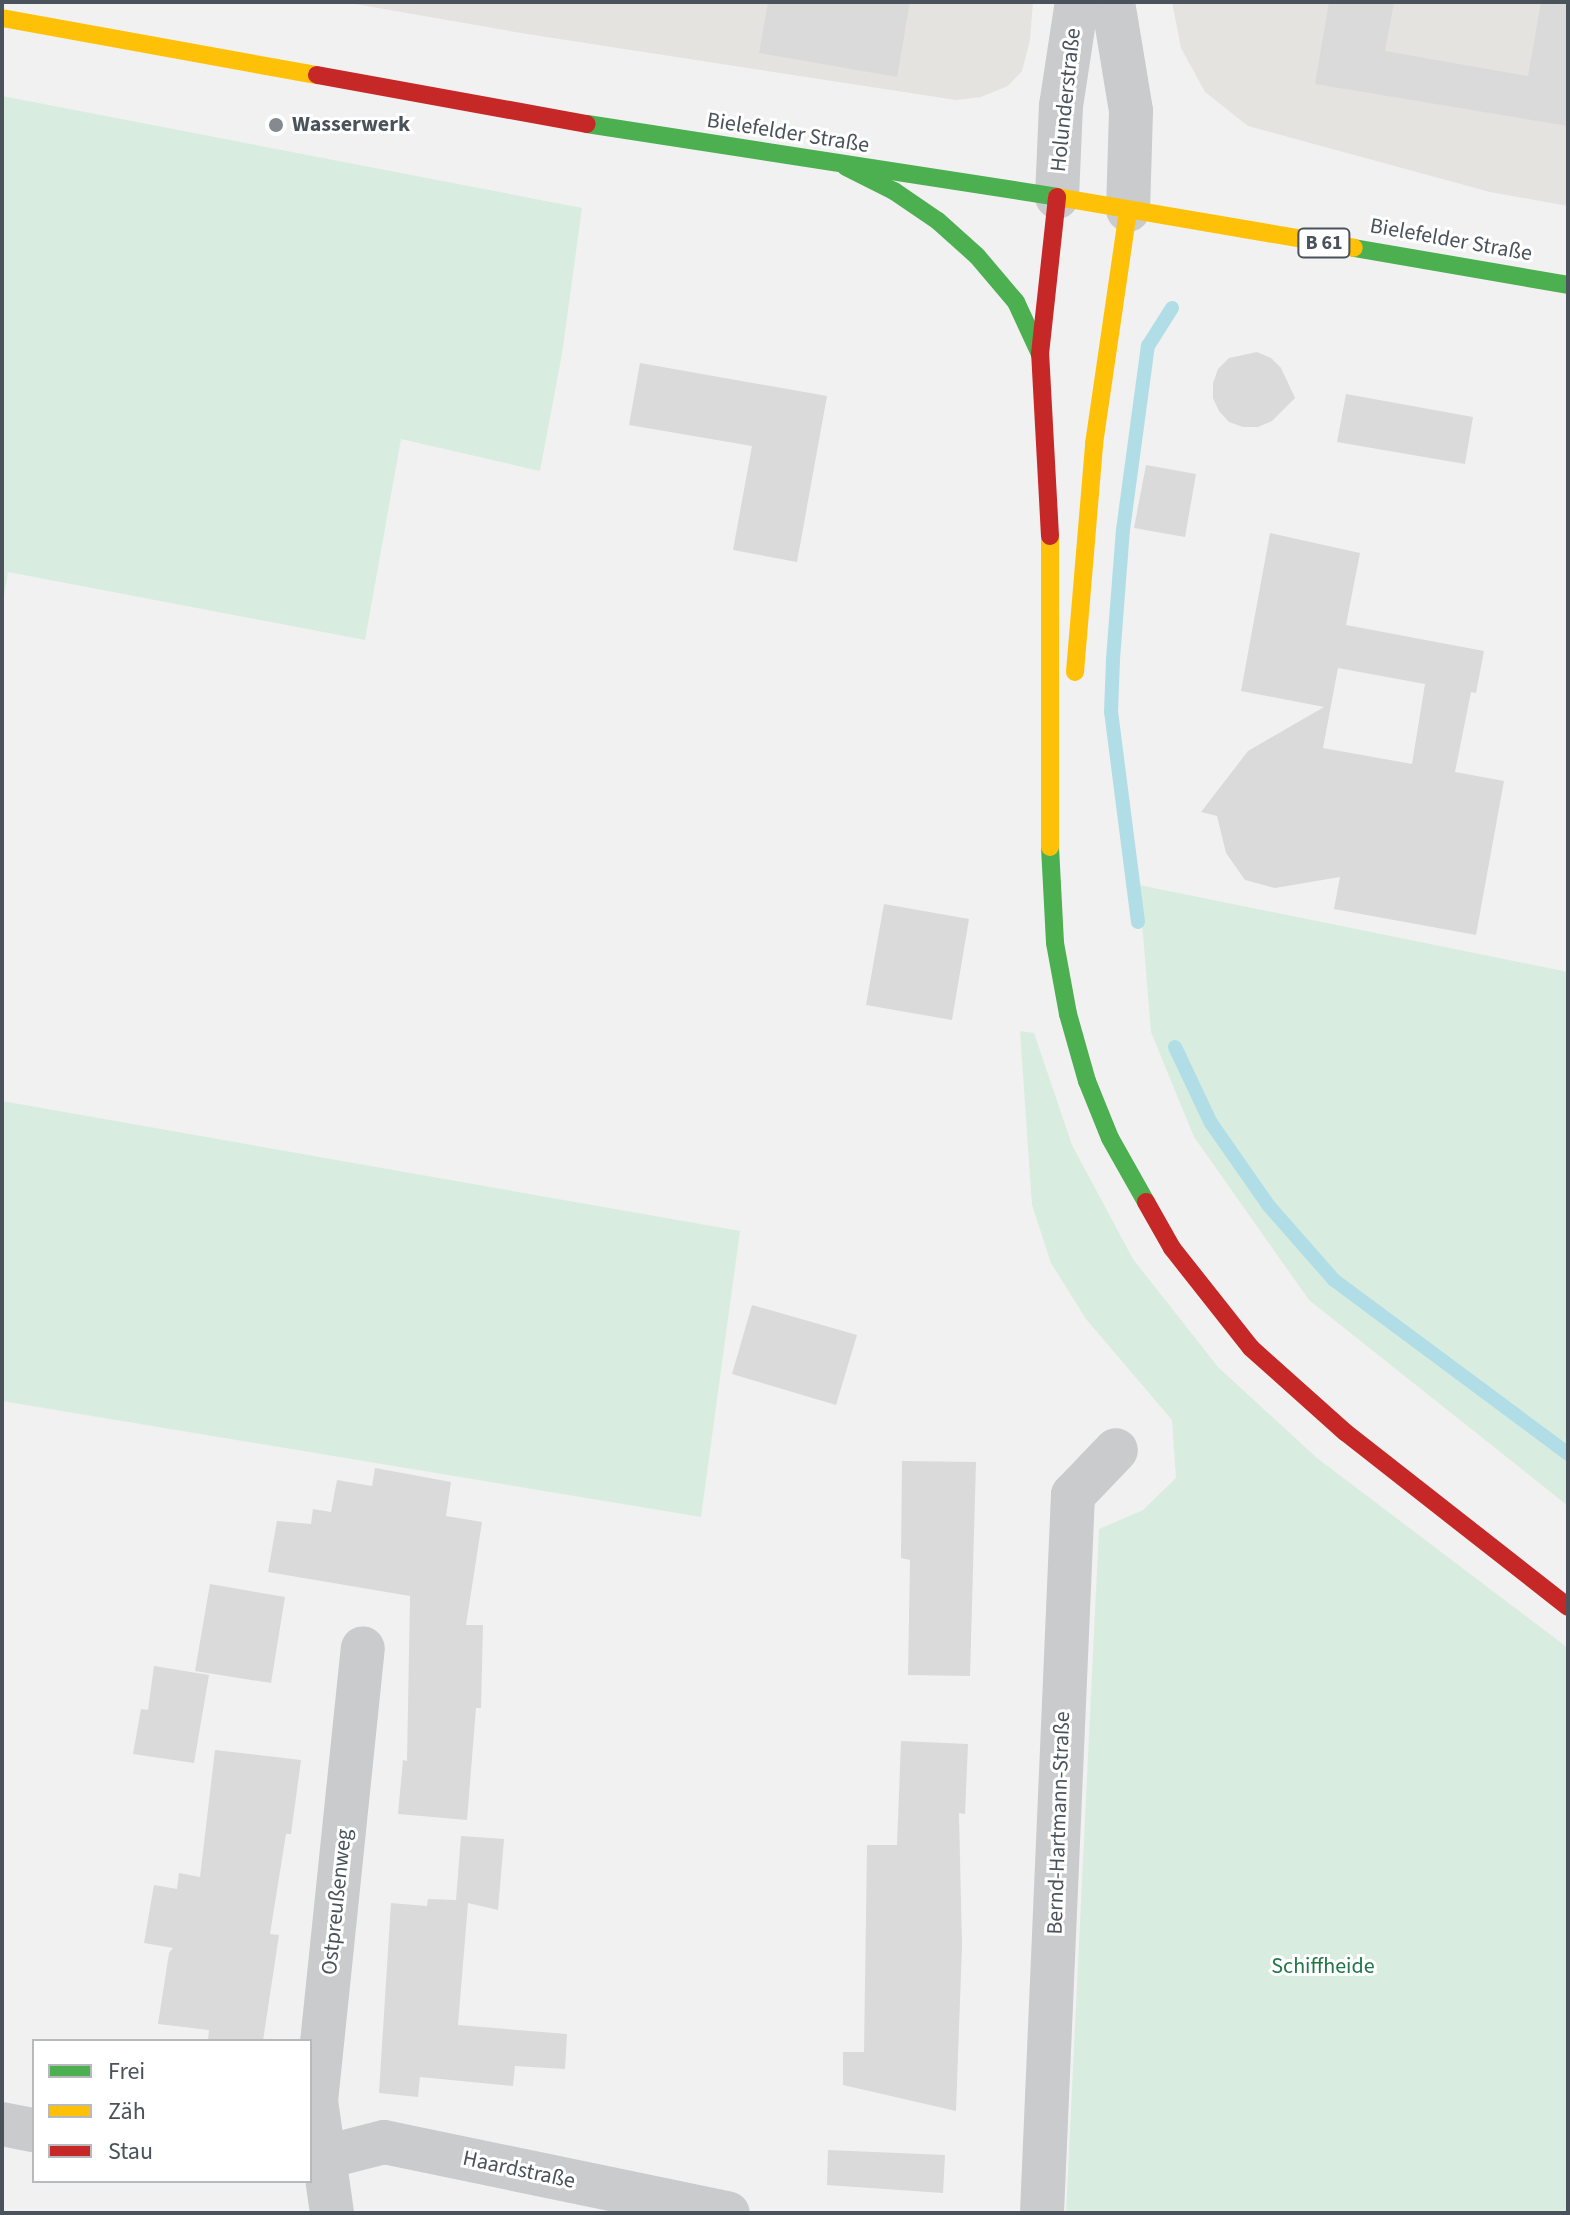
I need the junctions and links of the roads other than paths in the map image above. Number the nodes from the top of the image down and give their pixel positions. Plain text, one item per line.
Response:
1 (1077, 2) edge
2 (1113, 2) edge
3 (2, 18) edge
4 (846, 167) junction
5 (1057, 197) junction
6 (1128, 210) junction
7 (1568, 285) edge
8 (1040, 354) junction
9 (1074, 693) dead end
10 (1116, 1450) dead end
11 (1568, 1607) edge
12 (363, 1648) dead end
13 (2, 2124) edge
14 (32, 2130) edge
15 (318, 2159) edge
16 (332, 2213) edge
17 (728, 2213) edge
18 (1042, 2213) edge

1 - 5 street, Holunderstraße
2 - 6 street, Holunderstraße
3 - 4 main road, Bielefelder Straße
4 - 5 main road, Bielefelder Straße
4 - 8 main road
5 - 6 main road, Bielefelder Straße / B 61
5 - 8 main road
6 - 7 main road, Bielefelder Straße / B 61
6 - 9 main road
8 - 11 main road
10 - 18 street, Bernd-Hartmann-Straße
12 - 15 street, Ostpreußenweg
13 - 14 street
15 - 16 street, Ostpreußenweg
15 - 17 street, Haardstraße

